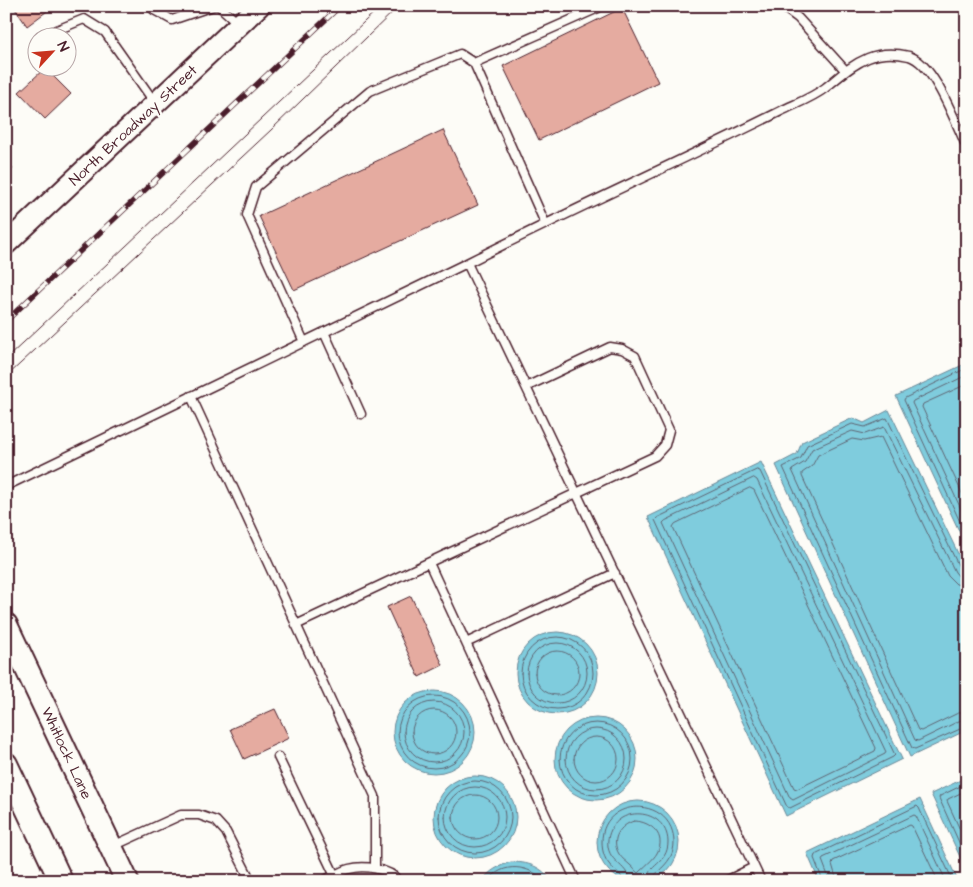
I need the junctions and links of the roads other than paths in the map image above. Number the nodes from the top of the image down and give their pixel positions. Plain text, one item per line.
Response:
1 (151, 6) edge
2 (213, 6) edge
3 (219, 6) edge
4 (259, 6) edge
5 (782, 6) edge
6 (599, 7) edge
7 (240, 25) junction
8 (62, 28) edge
9 (474, 63) junction
10 (845, 70) junction
11 (156, 104) junction
12 (967, 147) edge
13 (545, 223) junction
14 (6, 244) edge
15 (467, 263) junction
16 (324, 332) junction
17 (304, 342) junction
18 (526, 387) junction
19 (191, 396) junction
20 (362, 414) dead end
21 (6, 486) edge
22 (577, 494) junction
23 (429, 563) junction
24 (615, 573) junction
25 (6, 625) edge
26 (296, 625) junction
27 (466, 643) junction
28 (278, 757) dead end
29 (6, 764) edge
30 (112, 847) junction
31 (754, 867) junction
32 (375, 868) junction
33 (6, 874) edge
34 (334, 876) junction
35 (9, 881) edge
36 (61, 881) edge
37 (127, 881) edge
38 (251, 881) edge
39 (323, 881) edge
40 (399, 881) edge
41 (576, 881) edge
42 (726, 881) edge
43 (761, 881) edge

1 - 2 lane
3 - 7 lane
4 - 7 street, North Broadway Street
5 - 10 lane
6 - 9 lane
7 - 11 street, North Broadway Street
8 - 11 lane
9 - 13 lane
9 - 17 lane
10 - 12 lane
10 - 13 lane
11 - 14 street, North Broadway Street
13 - 15 lane
15 - 16 lane
15 - 18 lane
16 - 17 lane
16 - 20 lane
17 - 19 lane
18 - 22 lane
18 - 22 lane
19 - 21 lane
19 - 26 lane
22 - 23 lane
22 - 24 lane
23 - 26 lane
23 - 27 lane
24 - 27 lane
24 - 31 lane
25 - 30 main road, Whitlock Lane
26 - 32 lane
27 - 41 lane
28 - 34 lane
29 - 36 main road
30 - 37 main road, Whitlock Lane
30 - 38 lane
31 - 42 lane
31 - 43 lane
32 - 34 lane
32 - 40 lane
33 - 35 lane
34 - 39 lane

